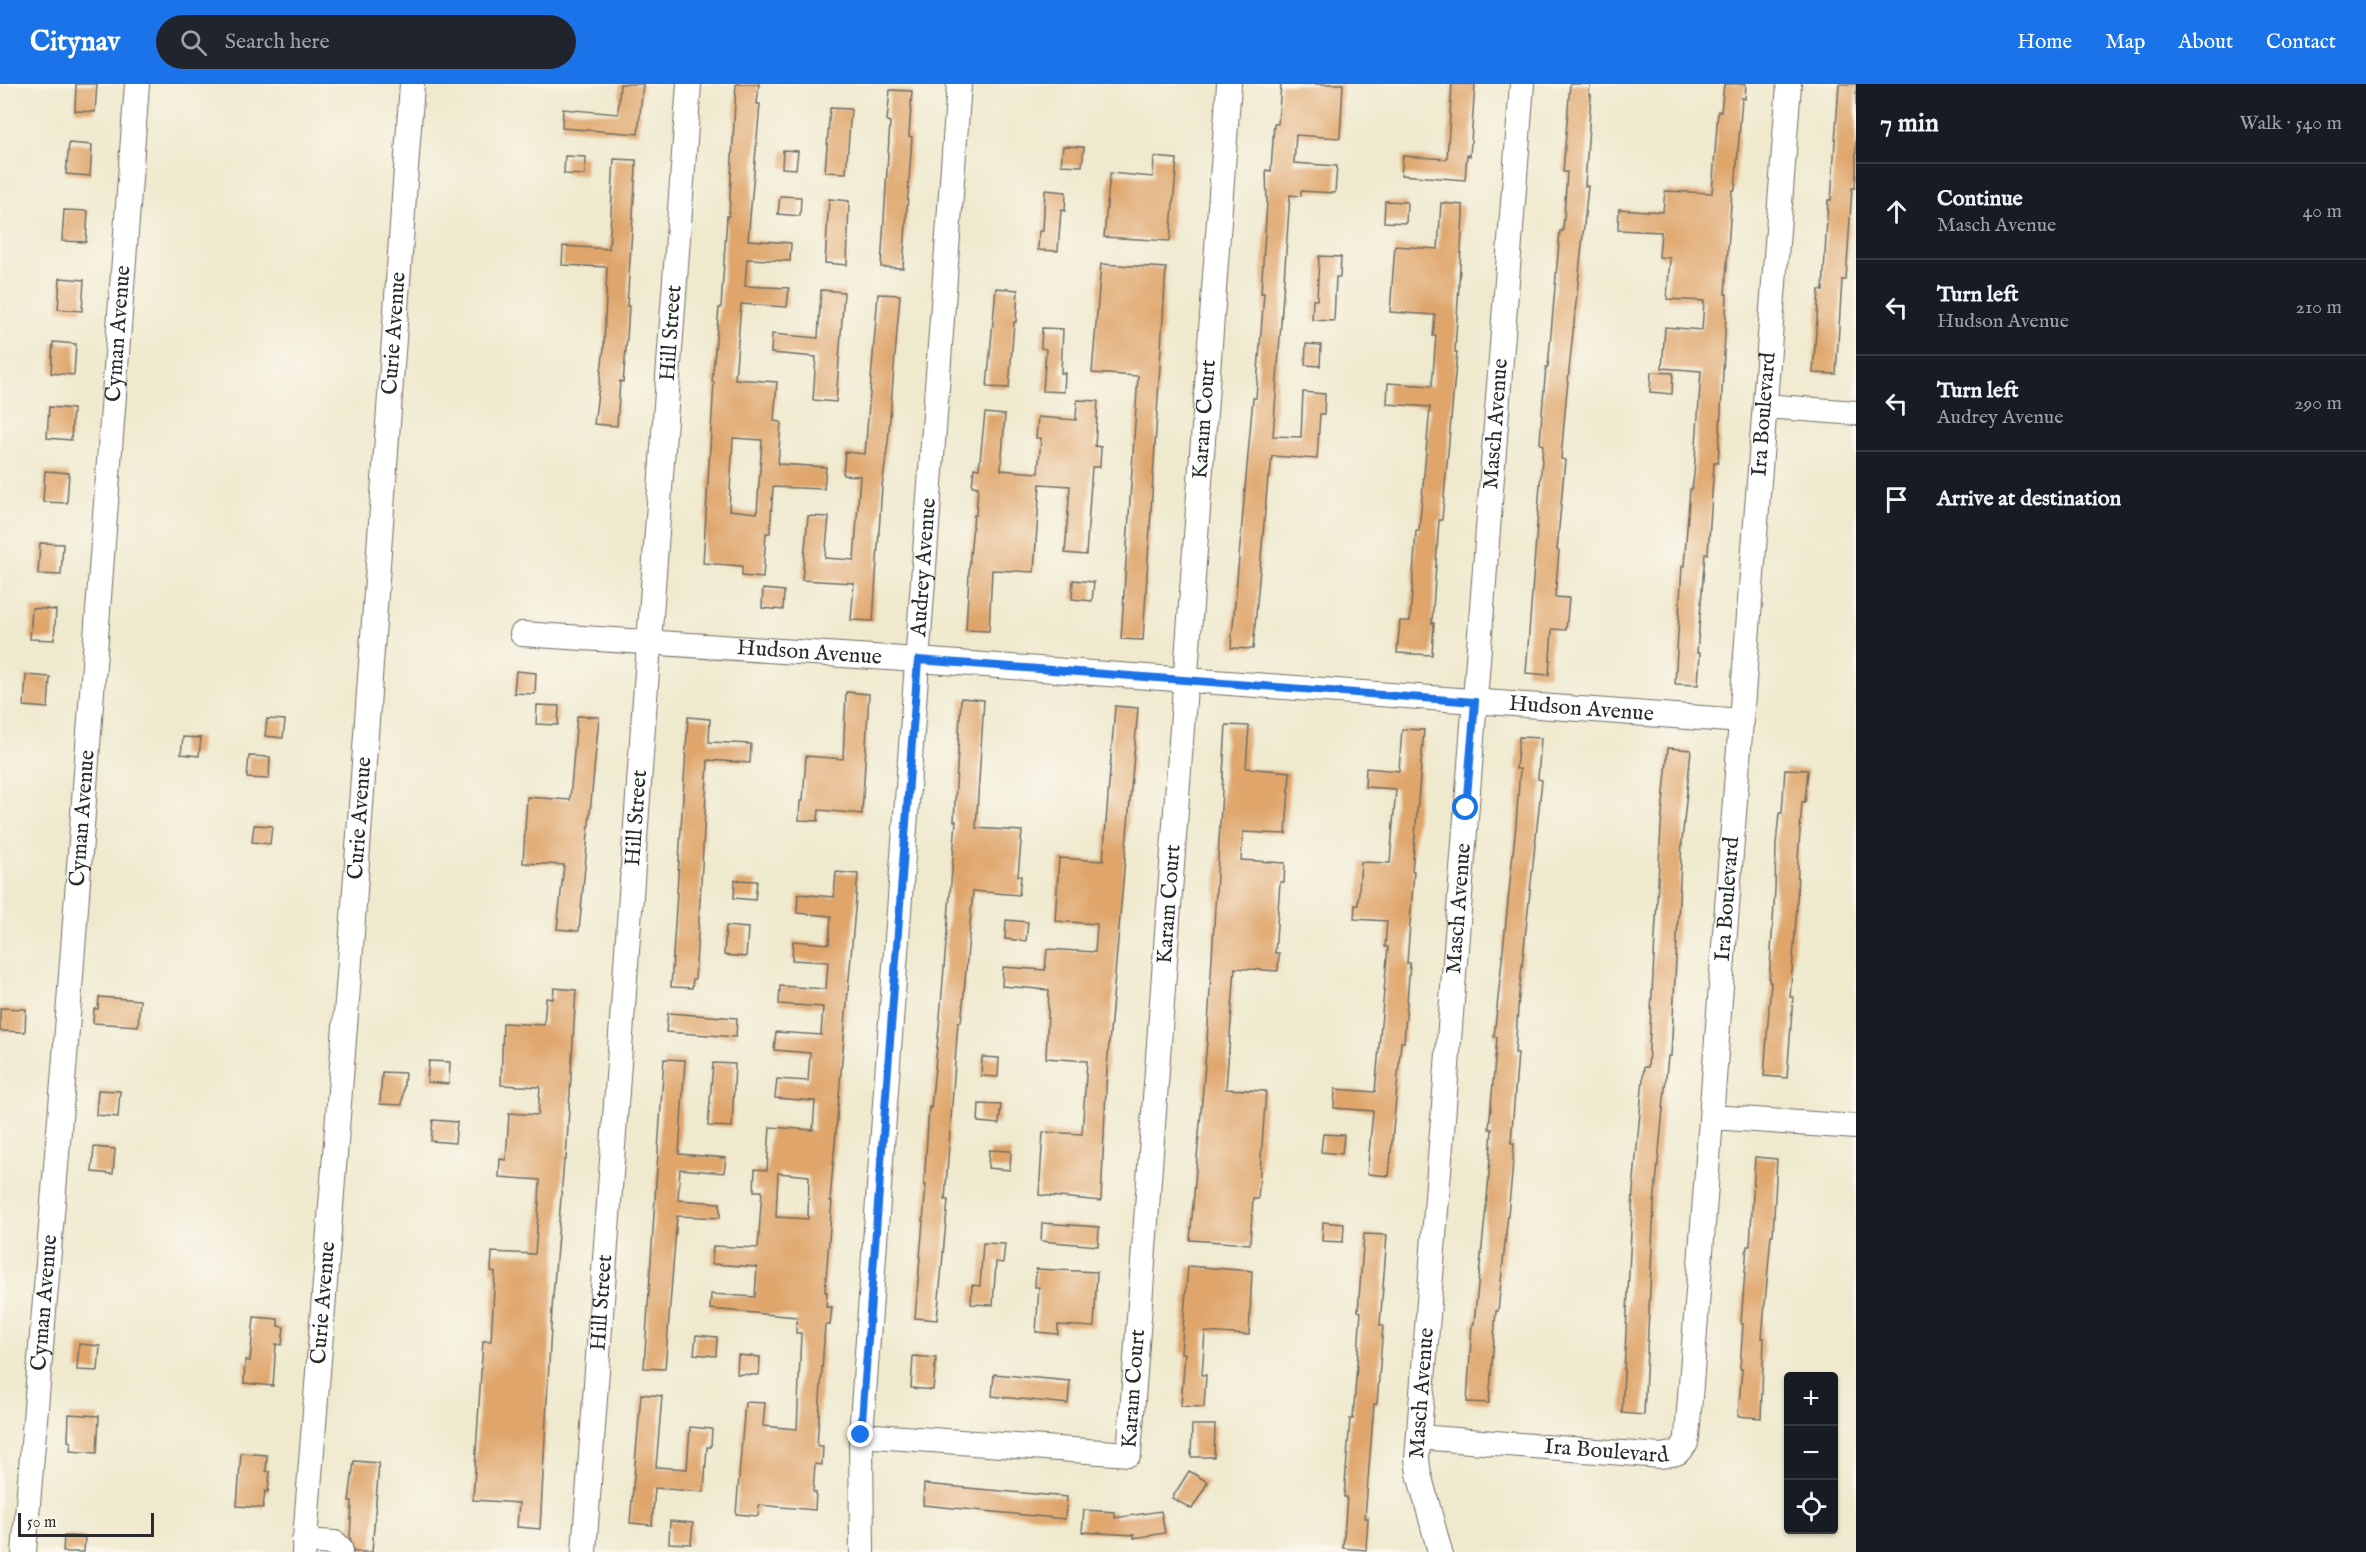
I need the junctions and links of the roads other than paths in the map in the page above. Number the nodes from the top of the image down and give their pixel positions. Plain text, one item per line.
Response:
1 (137, 84) edge
2 (412, 84) edge
3 (689, 84) edge
4 (959, 84) edge
5 (1229, 84) edge
6 (1522, 84) edge
7 (1789, 84) edge
8 (1766, 406) junction
9 (1856, 413) edge
10 (522, 634) dead end
11 (650, 642) junction
12 (918, 660) junction
13 (1185, 680) junction
14 (1475, 702) junction
15 (1742, 722) junction
16 (1712, 1117) junction
17 (1856, 1127) edge
18 (861, 1435) junction
19 (1419, 1437) junction
20 (304, 1546) edge
21 (24, 1552) edge
22 (340, 1552) edge
23 (584, 1552) edge
24 (862, 1552) edge
25 (1440, 1552) edge

1 - 21 street, Cyman Avenue
2 - 20 street, Curie Avenue
3 - 11 street, Hill Street
4 - 12 street, Audrey Avenue
5 - 13 street, Karam Court
6 - 14 street, Masch Avenue
7 - 8 street, Ira Boulevard
8 - 9 street
8 - 15 street, Ira Boulevard
10 - 11 street, Hudson Avenue
11 - 12 street, Hudson Avenue
11 - 23 street, Hill Street
12 - 13 street, Hudson Avenue
12 - 18 street, Audrey Avenue
13 - 14 street, Hudson Avenue
13 - 18 street, Karam Court
14 - 15 street, Hudson Avenue
14 - 19 street, Masch Avenue
15 - 16 street, Ira Boulevard
16 - 17 street
16 - 19 street, Ira Boulevard
18 - 24 street, Audrey Avenue
19 - 25 street, Masch Avenue
20 - 22 street

